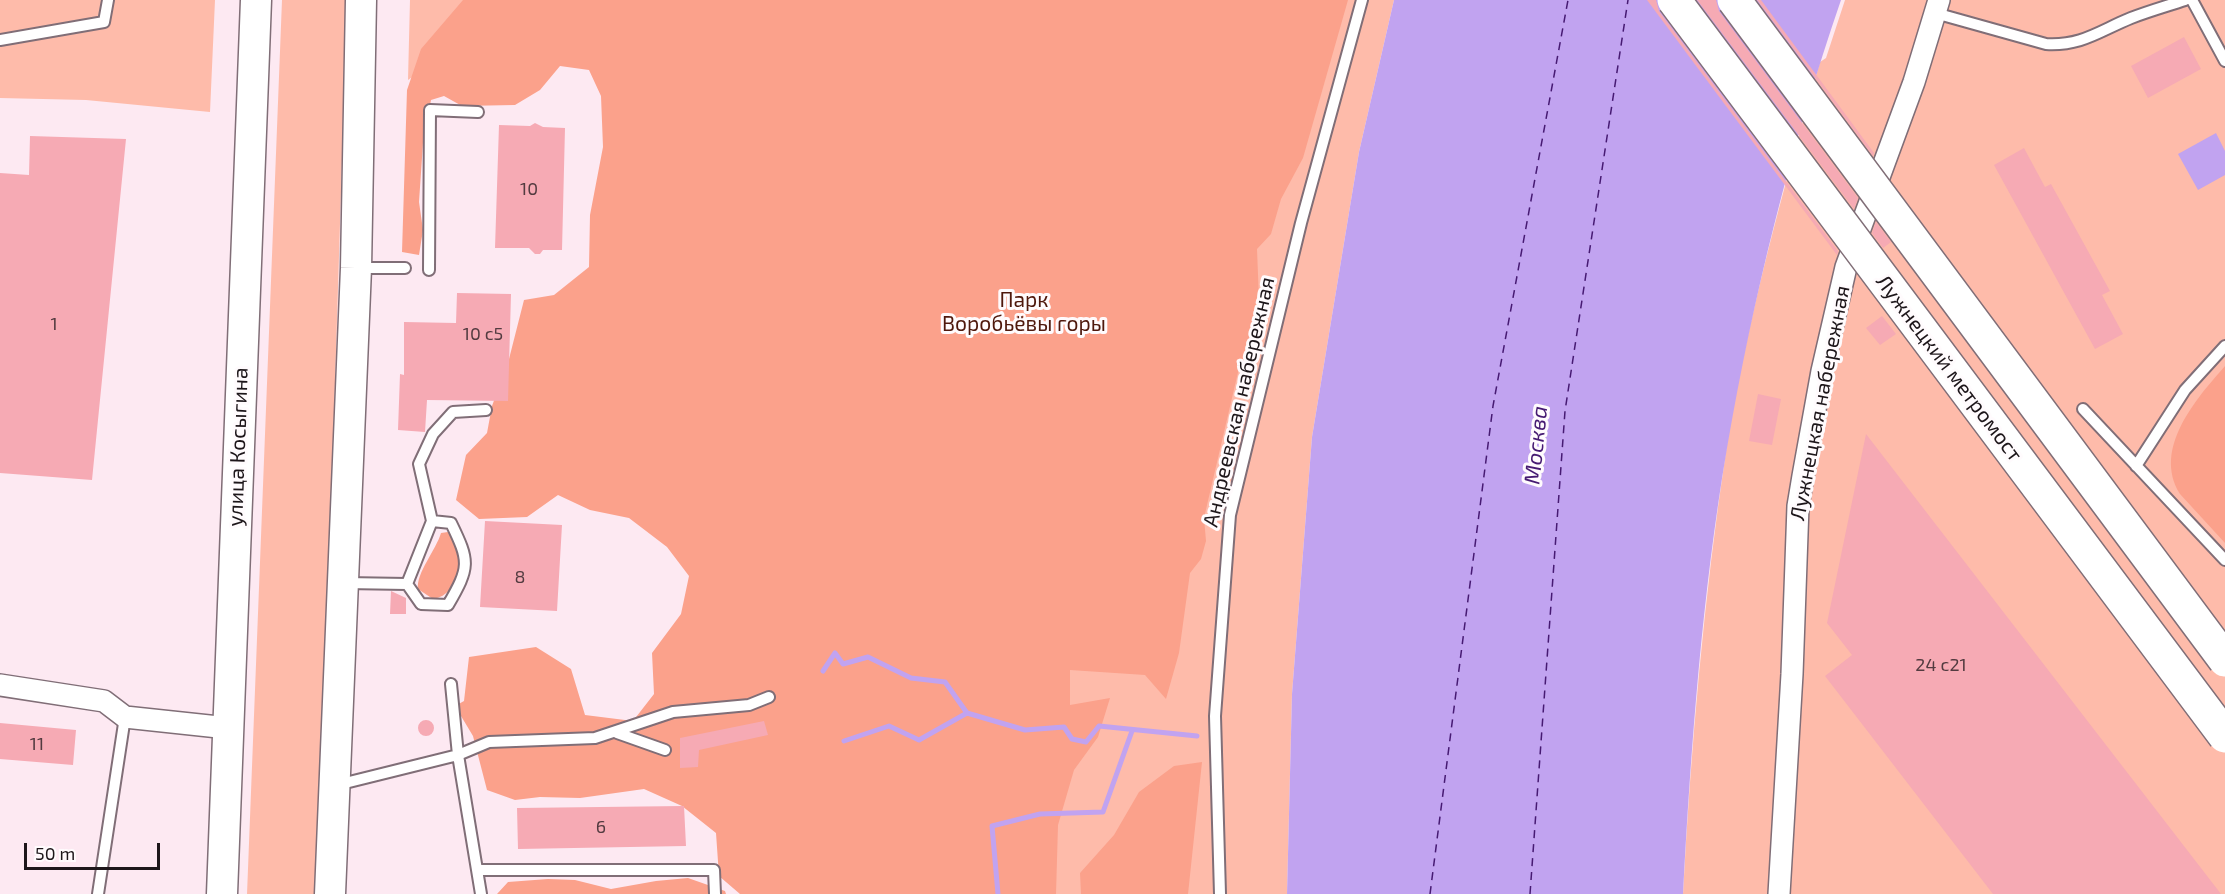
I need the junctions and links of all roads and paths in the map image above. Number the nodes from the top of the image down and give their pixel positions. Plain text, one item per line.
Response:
1 (108, 0) edge
2 (256, 0) edge
3 (361, 0) edge
4 (1362, 0) edge
5 (1674, 0) edge
6 (1734, 0) edge
7 (2185, 0) edge
8 (2192, 0) edge
9 (1937, 6) edge
10 (0, 40) edge
11 (2225, 61) edge
12 (478, 112) dead end
13 (356, 268) junction
14 (405, 268) dead end
15 (429, 270) dead end
16 (2225, 346) edge
17 (2083, 409) dead end
18 (486, 411) dead end
19 (2136, 466) junction
20 (432, 521) junction
21 (2225, 560) edge
22 (342, 583) junction
23 (407, 584) junction
24 (2225, 660) edge
25 (451, 684) dead end
26 (0, 685) edge
27 (769, 697) dead end
28 (125, 717) junction
29 (228, 728) junction
30 (617, 733) junction
31 (2225, 736) edge
32 (665, 750) dead end
33 (458, 755) junction
34 (334, 786) junction
35 (478, 870) junction
36 (98, 894) edge
37 (222, 894) edge
38 (330, 894) edge
39 (481, 894) edge
40 (715, 894) edge
41 (1220, 894) edge
42 (1779, 894) edge

1 - 10 lane
2 - 29 main road, улица Косыгина
3 - 13 main road
4 - 41 lane, Андреевская набережная
5 - 31 main road, Лужнецкий метромост, bridge
6 - 24 main road, bridge
7 - 9 lane
8 - 11 lane
9 - 42 street, Лужнецкая набережная
12 - 15 lane
13 - 14 lane
13 - 22 main road
16 - 19 lane
17 - 19 lane
18 - 20 lane
19 - 21 lane
20 - 23 lane
20 - 23 lane
22 - 23 lane
22 - 34 main road
25 - 33 lane
26 - 28 street
27 - 30 lane
28 - 29 street
28 - 36 lane
29 - 37 main road, улица Косыгина
30 - 32 lane
30 - 33 lane
33 - 34 lane
33 - 35 lane
34 - 38 main road
35 - 39 lane
35 - 40 lane

